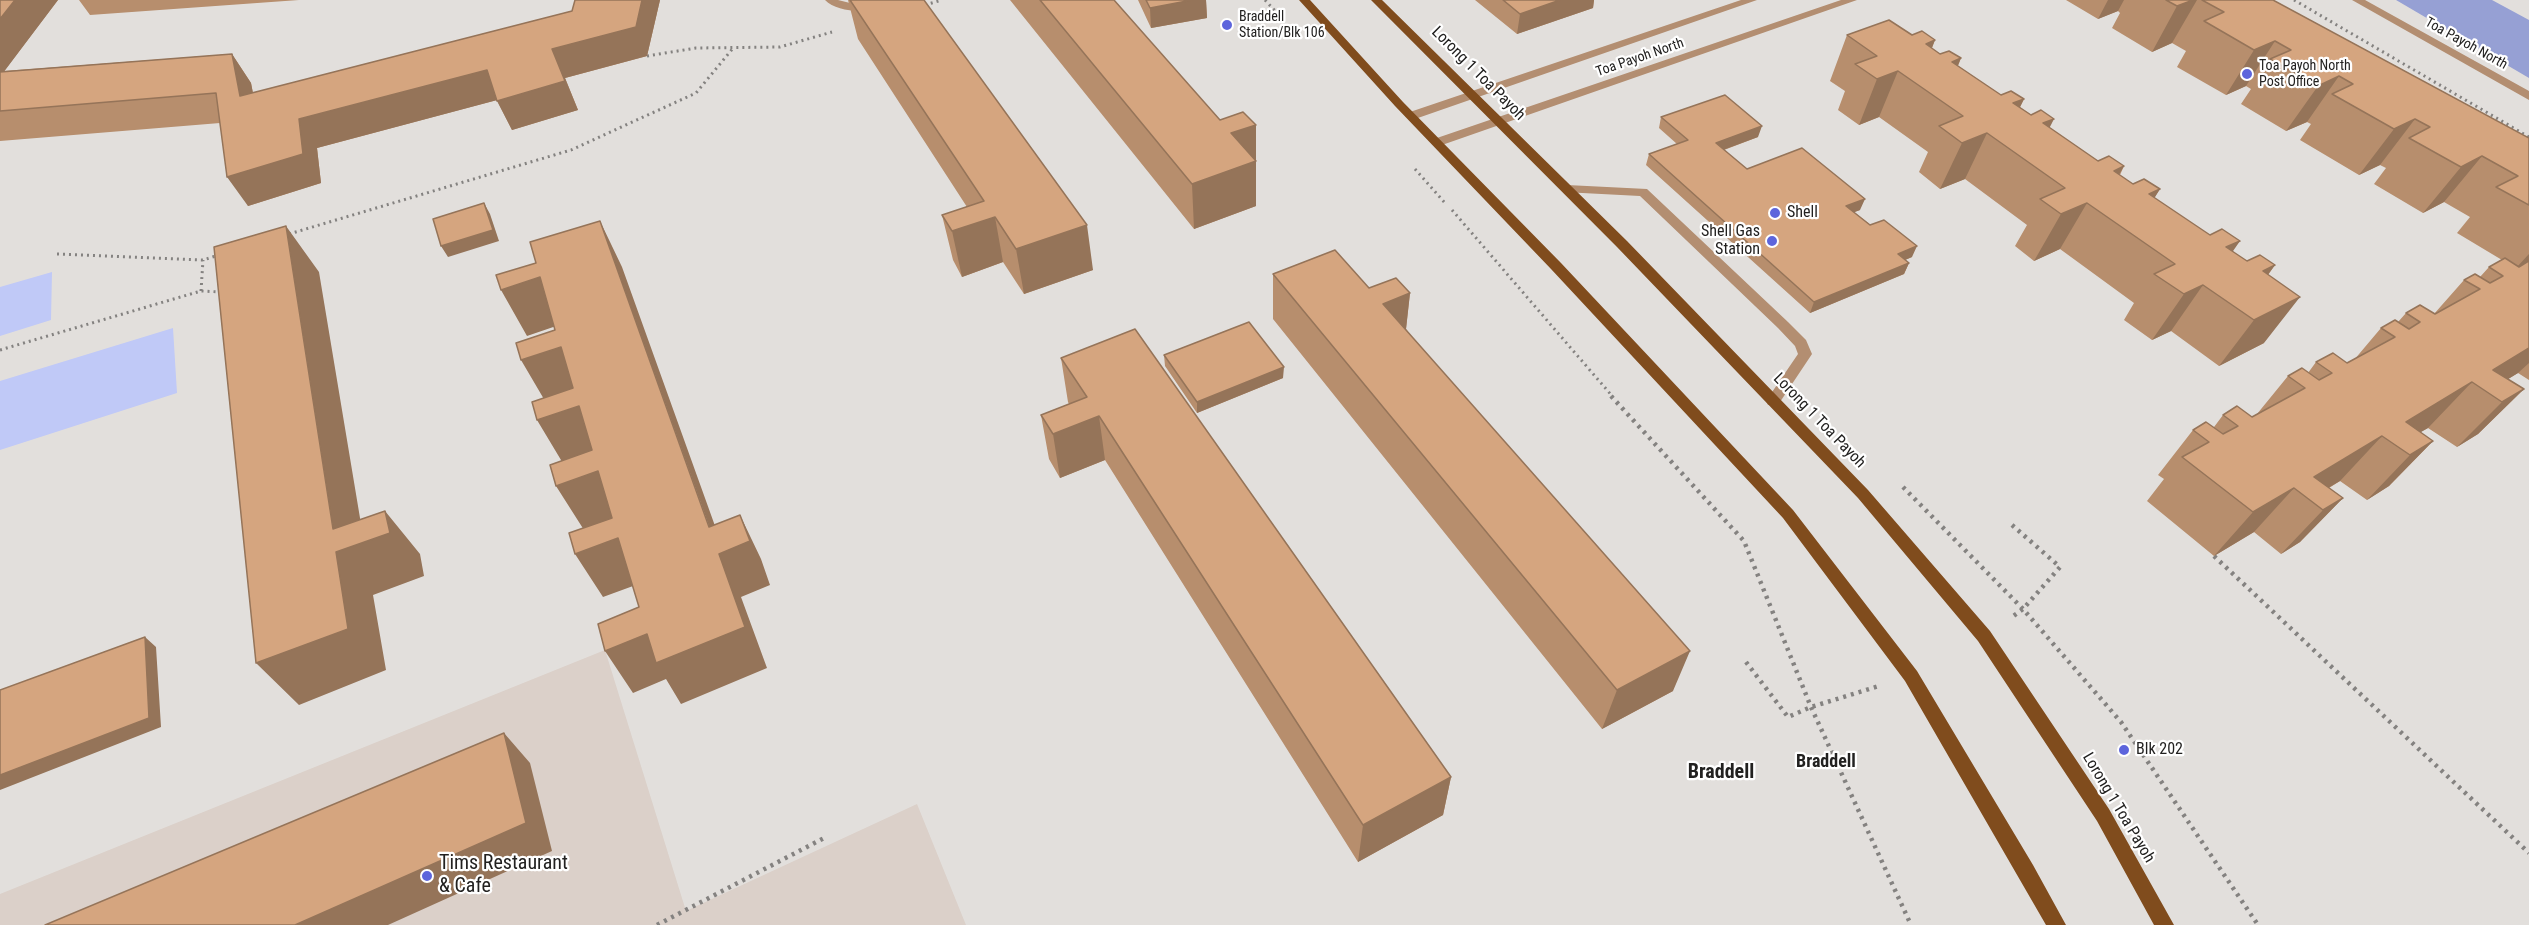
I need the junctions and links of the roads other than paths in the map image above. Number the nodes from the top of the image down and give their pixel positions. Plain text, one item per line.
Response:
1 (830, 0) edge
2 (895, 0) edge
3 (1305, 0) edge
4 (1376, 0) edge
5 (1752, 0) edge
6 (1852, 0) edge
7 (2357, 0) edge
8 (1471, 95) junction
9 (2529, 96) edge
10 (1411, 116) junction
11 (1499, 121) junction
12 (1438, 142) junction
13 (1567, 189) junction
14 (1773, 401) junction
15 (2055, 925) edge
16 (2164, 925) edge

1 - 2 street
3 - 10 main road
4 - 8 main road, Lorong 1 Toa Payoh
5 - 8 street, Toa Payoh North
6 - 11 street, Toa Payoh North
7 - 9 street, Toa Payoh North
8 - 10 street, Toa Payoh North
8 - 11 main road, Lorong 1 Toa Payoh
10 - 12 main road
11 - 12 street, Toa Payoh North
11 - 13 main road, Lorong 1 Toa Payoh
12 - 15 main road
13 - 14 main road, Lorong 1 Toa Payoh
13 - 14 street
14 - 16 main road, Lorong 1 Toa Payoh

